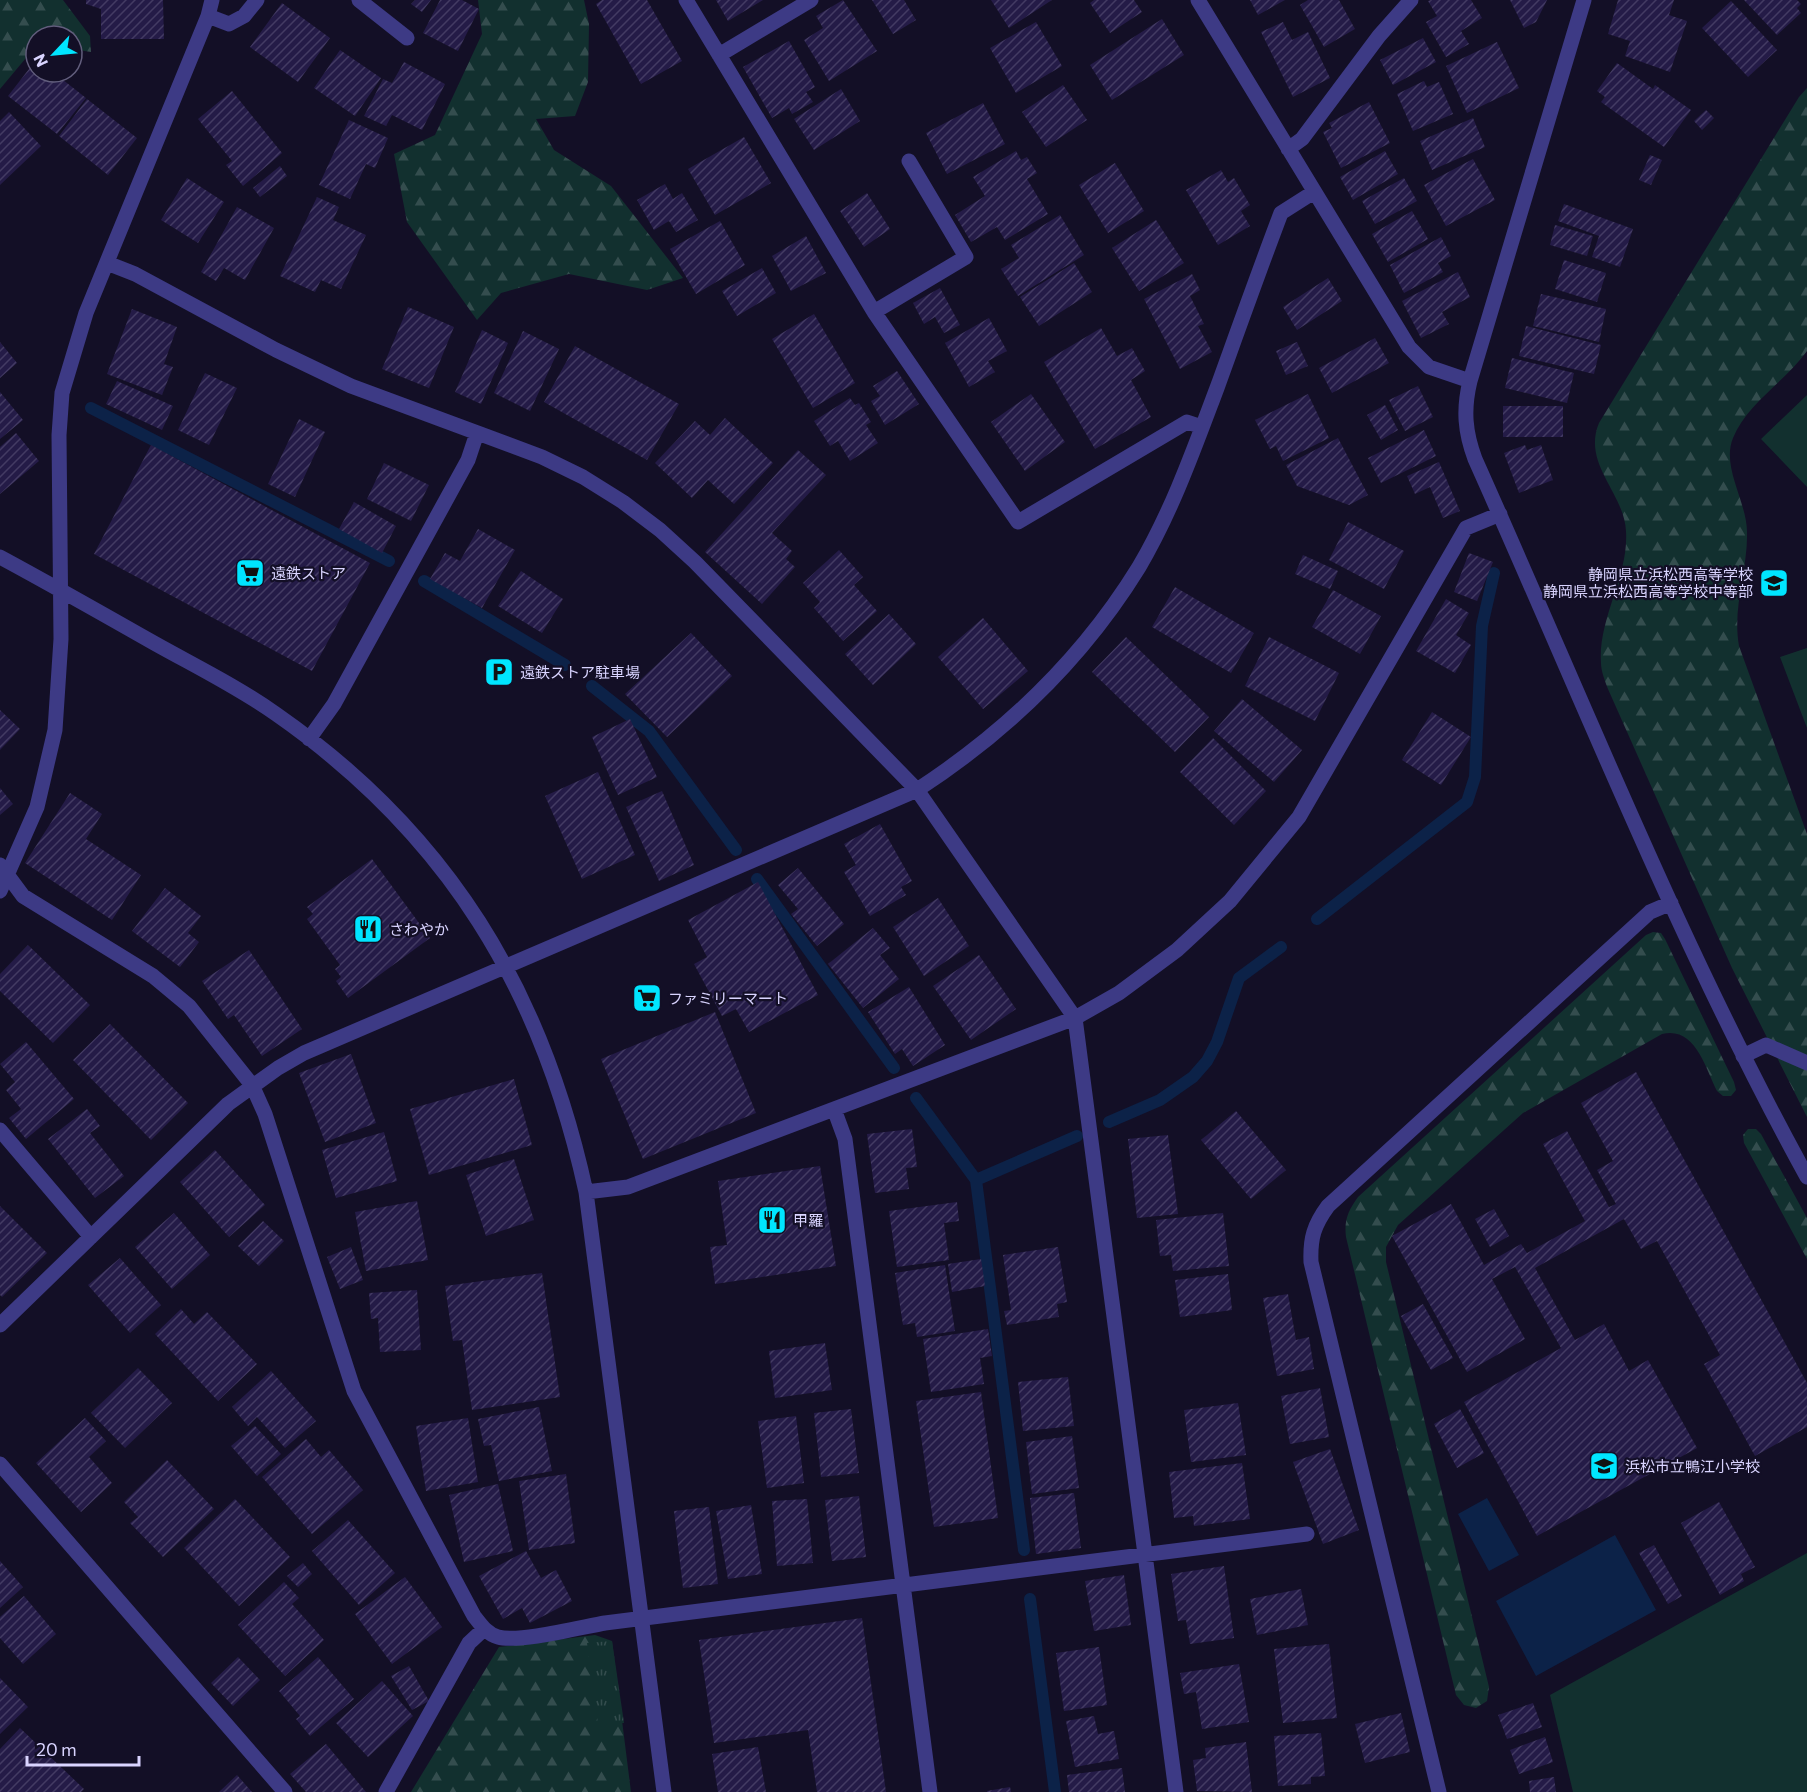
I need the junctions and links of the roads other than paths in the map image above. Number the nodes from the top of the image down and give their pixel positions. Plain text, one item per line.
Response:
1 (212, 0) edge
2 (257, 0) edge
3 (359, 0) edge
4 (686, 0) edge
5 (811, 0) edge
6 (1198, 0) edge
7 (1411, 0) edge
8 (1584, 0) edge
9 (208, 16) junction
10 (407, 38) dead end
11 (719, 56) junction
12 (1288, 149) junction
13 (909, 161) dead end
14 (1314, 192) junction
15 (106, 262) junction
16 (873, 312) junction
17 (1470, 381) junction
18 (1202, 427) junction
19 (477, 433) junction
20 (1500, 514) junction
21 (0, 556) edge
22 (60, 590) junction
23 (309, 738) junction
24 (917, 790) junction
25 (4, 871) edge
26 (0, 891) edge
27 (1671, 903) junction
28 (506, 967) junction
29 (1076, 1018) junction
30 (1743, 1056) junction
31 (1807, 1063) edge
32 (252, 1085) junction
33 (834, 1109) junction
34 (0, 1130) edge
35 (1807, 1177) edge
36 (586, 1192) junction
37 (91, 1237) junction
38 (0, 1325) edge
39 (0, 1464) edge
40 (1307, 1534) dead end
41 (1145, 1554) junction
42 (902, 1585) junction
43 (641, 1618) junction
44 (484, 1629) junction
45 (285, 1792) edge
46 (386, 1792) edge
47 (664, 1792) edge
48 (930, 1792) edge
49 (1176, 1792) edge
50 (1439, 1792) edge

1 - 9 street
2 - 9 street
3 - 10 street
4 - 11 street
5 - 11 street
6 - 12 street
7 - 12 street
8 - 17 street
9 - 15 street
11 - 16 street
12 - 14 street
13 - 16 street
14 - 17 street
14 - 18 street
15 - 19 street
15 - 22 street
16 - 18 street
17 - 20 street
18 - 24 street
19 - 23 street
19 - 24 street
20 - 27 street
20 - 29 street
21 - 22 street
22 - 23 street
22 - 25 street
23 - 28 street
24 - 28 street
24 - 29 street
25 - 26 street
25 - 32 street
27 - 30 street
27 - 50 street
28 - 32 street
28 - 36 street
29 - 33 street
29 - 41 street
30 - 31 street
30 - 35 street
32 - 37 street
32 - 44 street
33 - 36 street
33 - 42 street
34 - 37 street
36 - 43 street
37 - 38 street
39 - 45 street
40 - 41 street
41 - 42 street
41 - 49 street
42 - 43 street
42 - 48 street
43 - 44 street
43 - 47 street
44 - 46 street

